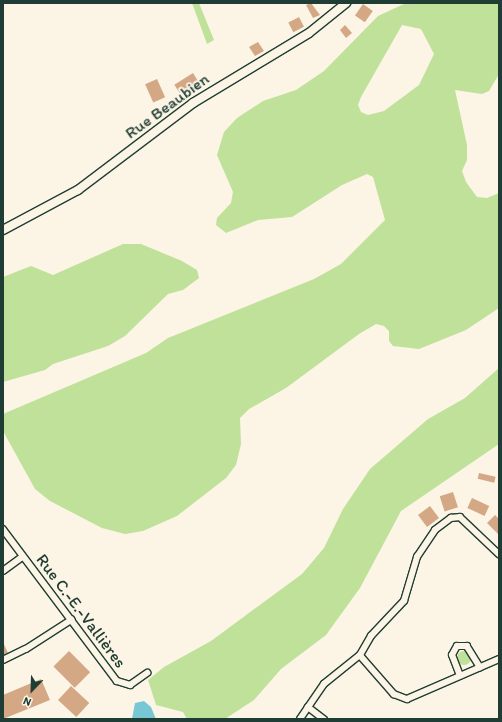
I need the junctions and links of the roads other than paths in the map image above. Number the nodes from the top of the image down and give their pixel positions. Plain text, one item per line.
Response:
1 (346, 3) edge
2 (3, 230) edge
3 (3, 529) edge
4 (499, 554) edge
5 (22, 556) junction
6 (3, 571) edge
7 (71, 620) junction
8 (360, 655) junction
9 (499, 659) edge
10 (3, 660) edge
11 (480, 667) junction
12 (147, 673) dead end
13 (460, 676) junction
14 (308, 707) junction
15 (300, 719) edge
16 (324, 719) edge

1 - 2 main road, Rue Beaubien
3 - 5 street, Rue C.-E.-Vallières
4 - 8 street
5 - 6 street
5 - 7 street, Rue C.-E.-Vallières
7 - 10 street
7 - 12 street, Rue C.-E.-Vallières
8 - 13 street
8 - 14 street
9 - 11 street
11 - 13 street
11 - 13 street
14 - 15 street
14 - 16 street

